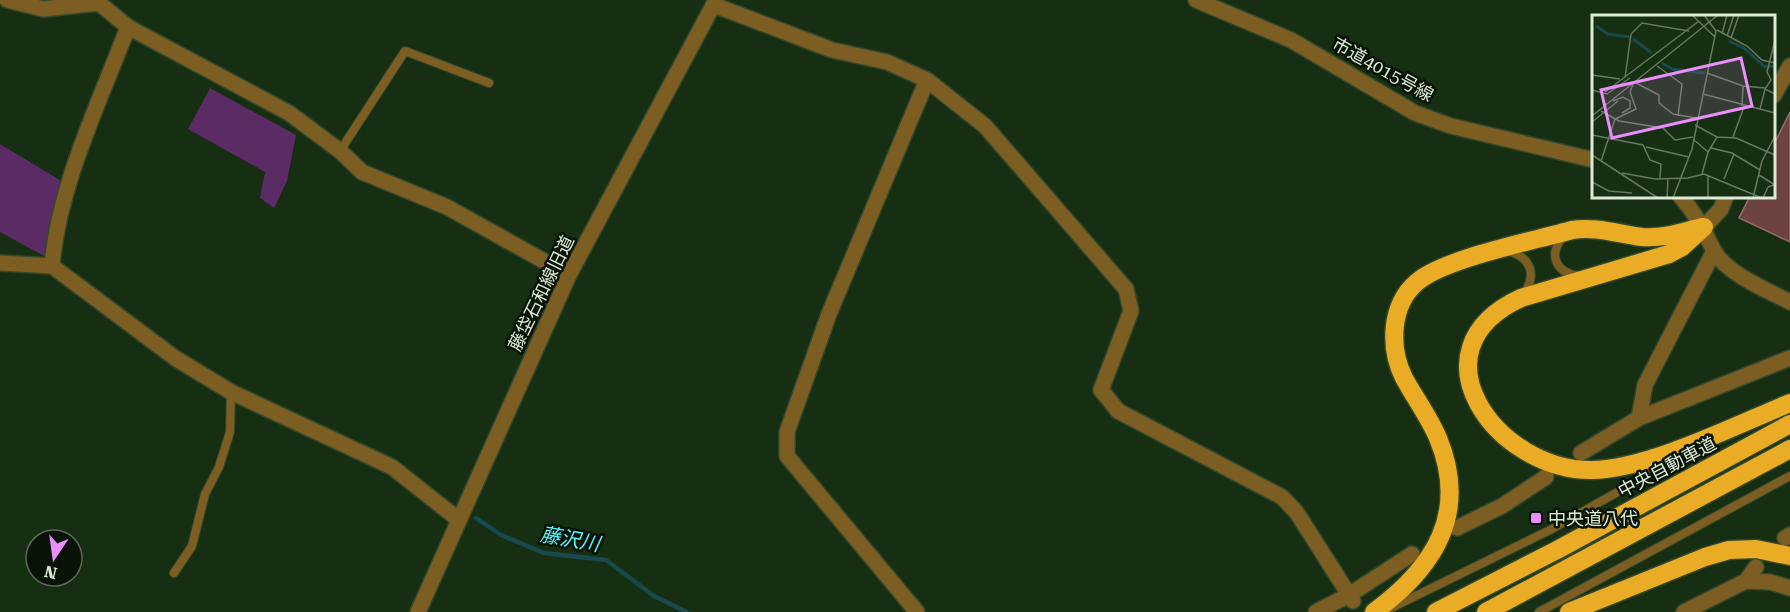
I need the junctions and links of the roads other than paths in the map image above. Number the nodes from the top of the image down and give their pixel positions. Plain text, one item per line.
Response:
1 (7, 0) edge
2 (1196, 0) edge
3 (100, 2) edge
4 (715, 2) edge
5 (128, 27) junction
6 (1790, 66) edge
7 (927, 80) junction
8 (489, 84) dead end
9 (1775, 92) edge
10 (340, 151) junction
11 (1592, 160) edge
12 (1682, 198) edge
13 (1725, 198) edge
14 (1704, 227) junction
15 (1572, 230) junction
16 (1504, 249) junction
17 (1714, 251) junction
18 (0, 263) edge
19 (52, 266) junction
20 (569, 275) junction
21 (1587, 278) junction
22 (1521, 298) junction
23 (1790, 302) edge
24 (1790, 358) edge
25 (231, 392) junction
26 (1790, 403) edge
27 (1639, 418) junction
28 (1790, 424) edge
29 (1723, 430) junction
30 (1790, 450) edge
31 (1581, 453) dead end
32 (1790, 476) edge
33 (1546, 477) dead end
34 (459, 520) junction
35 (1457, 528) dead end
36 (1412, 554) dead end
37 (1790, 556) edge
38 (1756, 567) dead end
39 (174, 573) dead end
40 (1746, 581) junction
41 (1790, 588) edge
42 (1351, 598) junction
43 (418, 612) edge
44 (917, 612) edge
45 (1316, 612) edge
46 (1374, 612) edge
47 (1383, 612) edge
48 (1436, 612) edge
49 (1486, 612) edge
50 (1539, 612) edge
51 (1569, 612) edge
52 (1684, 612) edge

1 - 3 street
2 - 11 street, 市道4015号線
3 - 5 street
4 - 7 street
4 - 20 street, 藤垈石和線旧道
5 - 10 street
5 - 19 street
6 - 9 street
7 - 42 street
7 - 44 street
8 - 10 lane
10 - 20 street
12 - 14 street
13 - 14 street
14 - 15 highway
14 - 17 street
14 - 21 highway
15 - 16 highway
15 - 21 lane
16 - 22 lane
16 - 46 highway
17 - 23 street
17 - 27 street
18 - 19 street
19 - 25 street
20 - 34 street, 藤垈石和線旧道
21 - 22 highway
22 - 29 highway
24 - 27 street
25 - 34 street
25 - 39 lane
26 - 29 highway
27 - 31 street
28 - 48 highway, 中央自動車道
29 - 47 lane
30 - 49 highway
32 - 50 lane
33 - 35 street
34 - 43 street, 藤垈石和線旧道
36 - 42 street
37 - 51 highway
38 - 40 street
40 - 41 street
40 - 52 street
42 - 45 street

